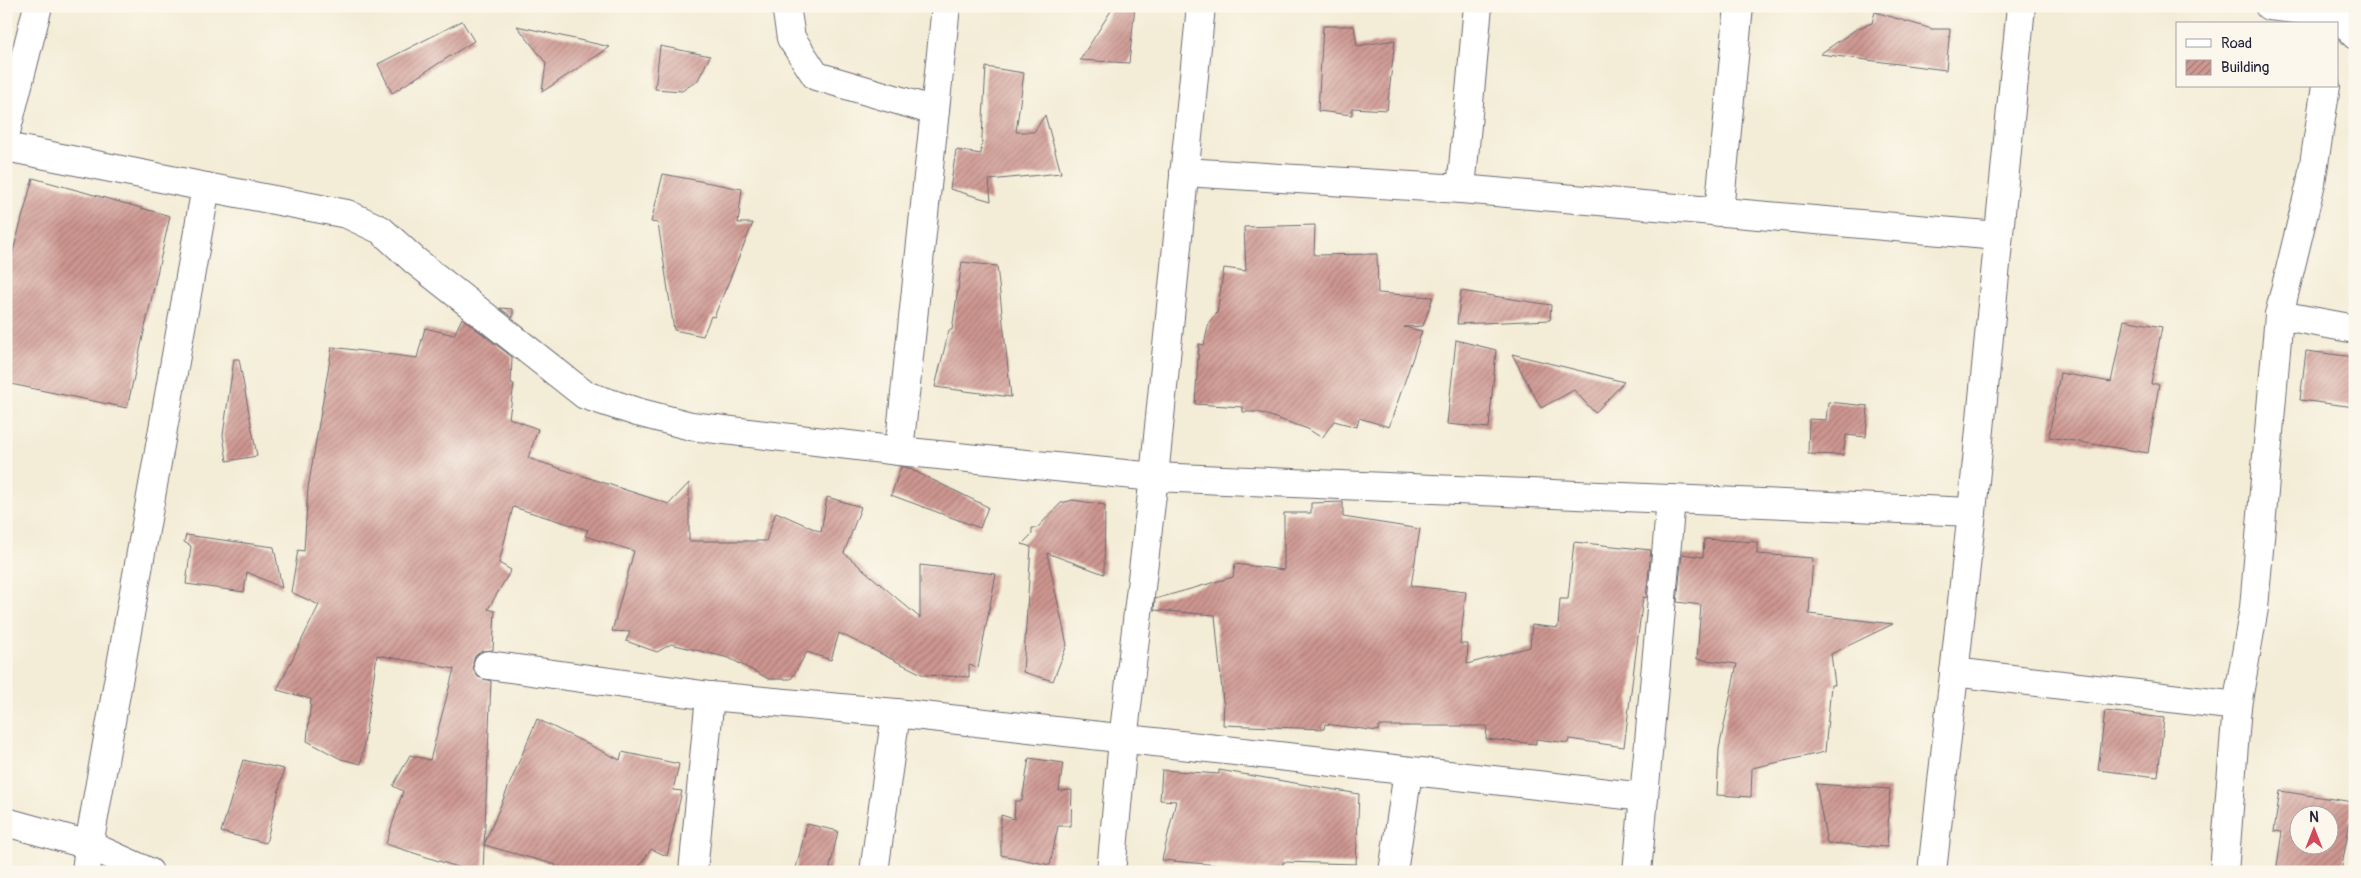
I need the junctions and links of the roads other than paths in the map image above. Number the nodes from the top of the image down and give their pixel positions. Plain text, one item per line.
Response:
1 (38, 6) edge
2 (786, 6) edge
3 (946, 6) edge
4 (1201, 6) edge
5 (1478, 6) edge
6 (1739, 6) edge
7 (2021, 6) edge
8 (2269, 6) edge
9 (2337, 15) edge
10 (2355, 35) edge
11 (2326, 88) edge
12 (935, 111) junction
13 (6, 132) edge
14 (6, 147) edge
15 (1184, 172) junction
16 (206, 187) junction
17 (1461, 189) junction
18 (1719, 212) junction
19 (1998, 236) junction
20 (2279, 315) junction
21 (2355, 329) edge
22 (899, 451) junction
23 (1154, 478) junction
24 (1672, 499) junction
25 (1972, 512) junction
26 (488, 665) dead end
27 (1954, 672) junction
28 (710, 696) junction
29 (2237, 706) junction
30 (896, 713) junction
31 (1123, 740) junction
32 (1408, 772) junction
33 (1644, 797) junction
34 (6, 822) edge
35 (89, 845) junction
36 (86, 872) edge
37 (149, 872) edge
38 (693, 872) edge
39 (874, 872) edge
40 (1111, 872) edge
41 (1393, 872) edge
42 (1637, 872) edge
43 (1932, 872) edge
44 (2224, 872) edge

1 - 13 street
2 - 12 street
3 - 12 street
4 - 15 street
5 - 17 street
6 - 18 street
7 - 19 street
8 - 9 street
9 - 10 street
11 - 20 street
12 - 22 street
14 - 16 street
15 - 17 street
15 - 23 street
16 - 22 street
16 - 35 street
17 - 18 street
18 - 19 street
19 - 25 street
20 - 21 street
20 - 29 street
22 - 23 street
23 - 24 street
23 - 31 street
24 - 25 street
24 - 33 street
25 - 27 street
26 - 28 street
27 - 29 street
27 - 43 street
28 - 30 street
28 - 38 street
29 - 44 street
30 - 31 street
30 - 39 street
31 - 32 street
31 - 40 street
32 - 33 street
32 - 41 street
33 - 42 street
34 - 35 street
35 - 36 street
35 - 37 street

